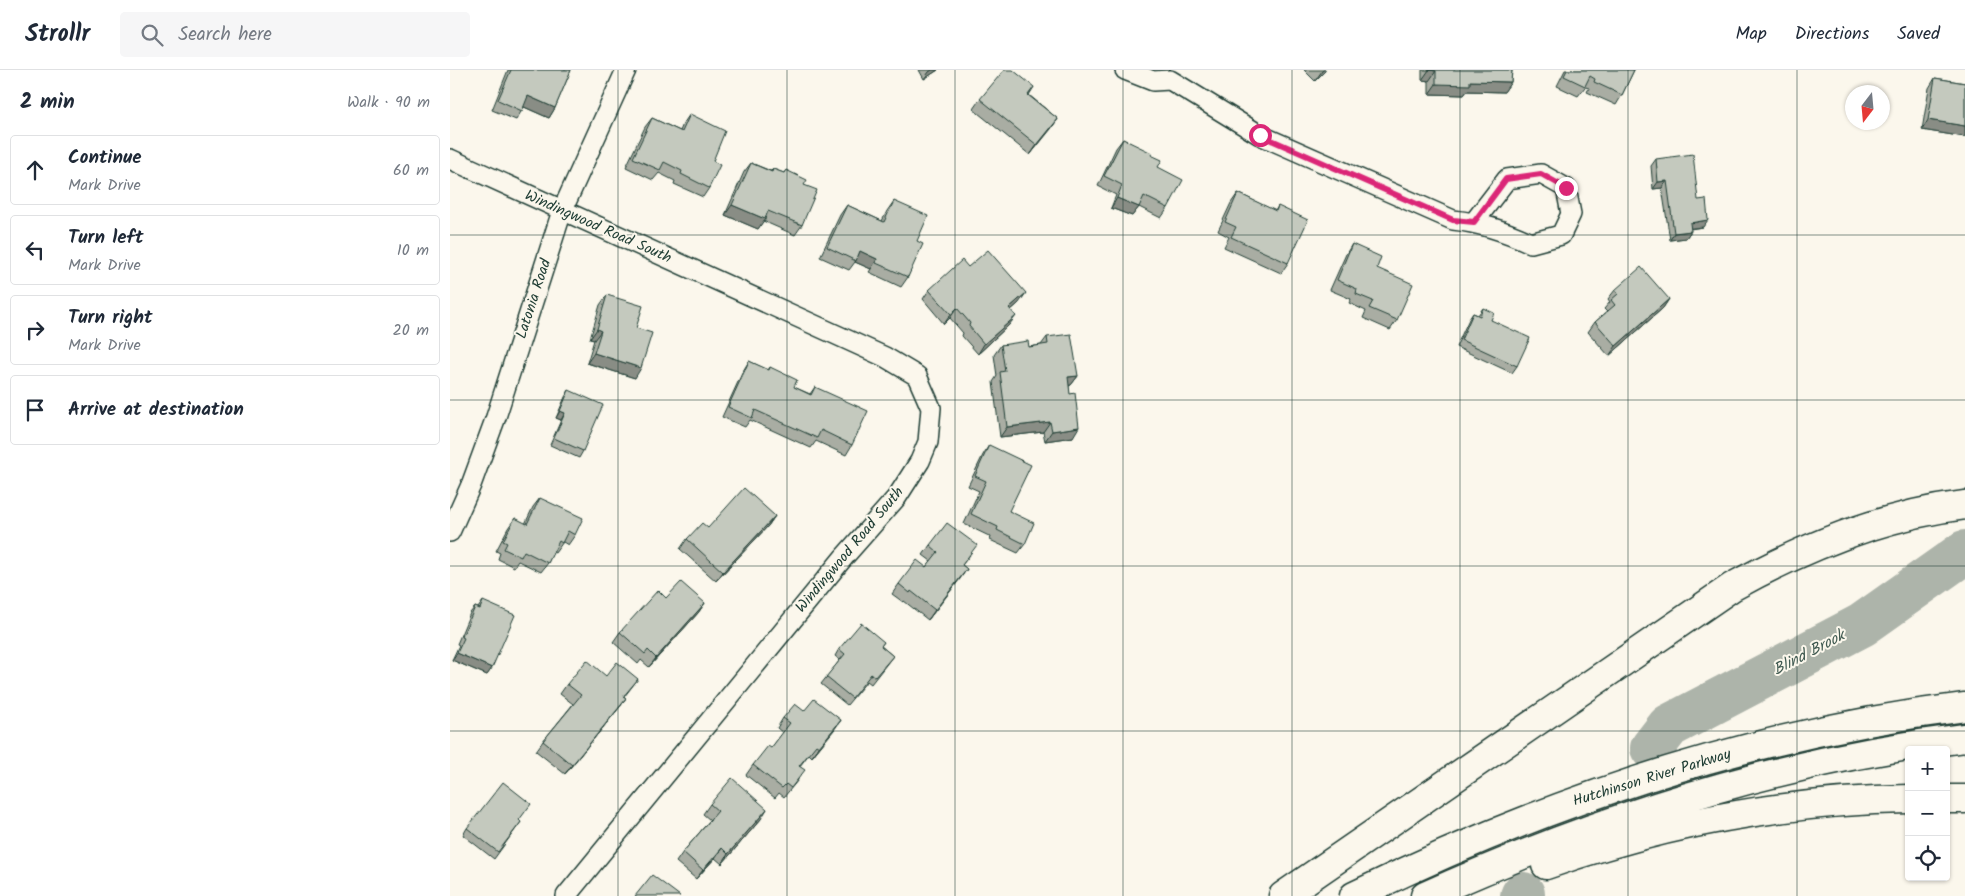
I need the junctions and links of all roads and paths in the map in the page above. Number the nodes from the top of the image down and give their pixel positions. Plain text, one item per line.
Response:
1 (626, 70) edge
2 (1125, 70) edge
3 (1188, 70) edge
4 (1170, 80) junction
5 (450, 160) edge
6 (562, 211) junction
7 (1474, 222) junction
8 (1965, 505) edge
9 (450, 532) edge
10 (1965, 707) edge
11 (1965, 738) edge
12 (1905, 798) edge
13 (1950, 799) edge
14 (1965, 799) edge
15 (566, 896) edge
16 (1283, 896) edge
17 (1354, 896) edge
18 (1425, 896) edge
19 (1457, 896) edge

1 - 6 street, Latonia Road
2 - 4 street
3 - 4 street
4 - 7 street
5 - 6 street, Windingwood Road South
6 - 9 street, Latonia Road
6 - 15 street, Windingwood Road South
7 - 7 street
8 - 16 highway
10 - 17 highway, Hutchinson River Parkway
11 - 18 highway, Hutchinson River Parkway
12 - 19 highway
13 - 14 highway

